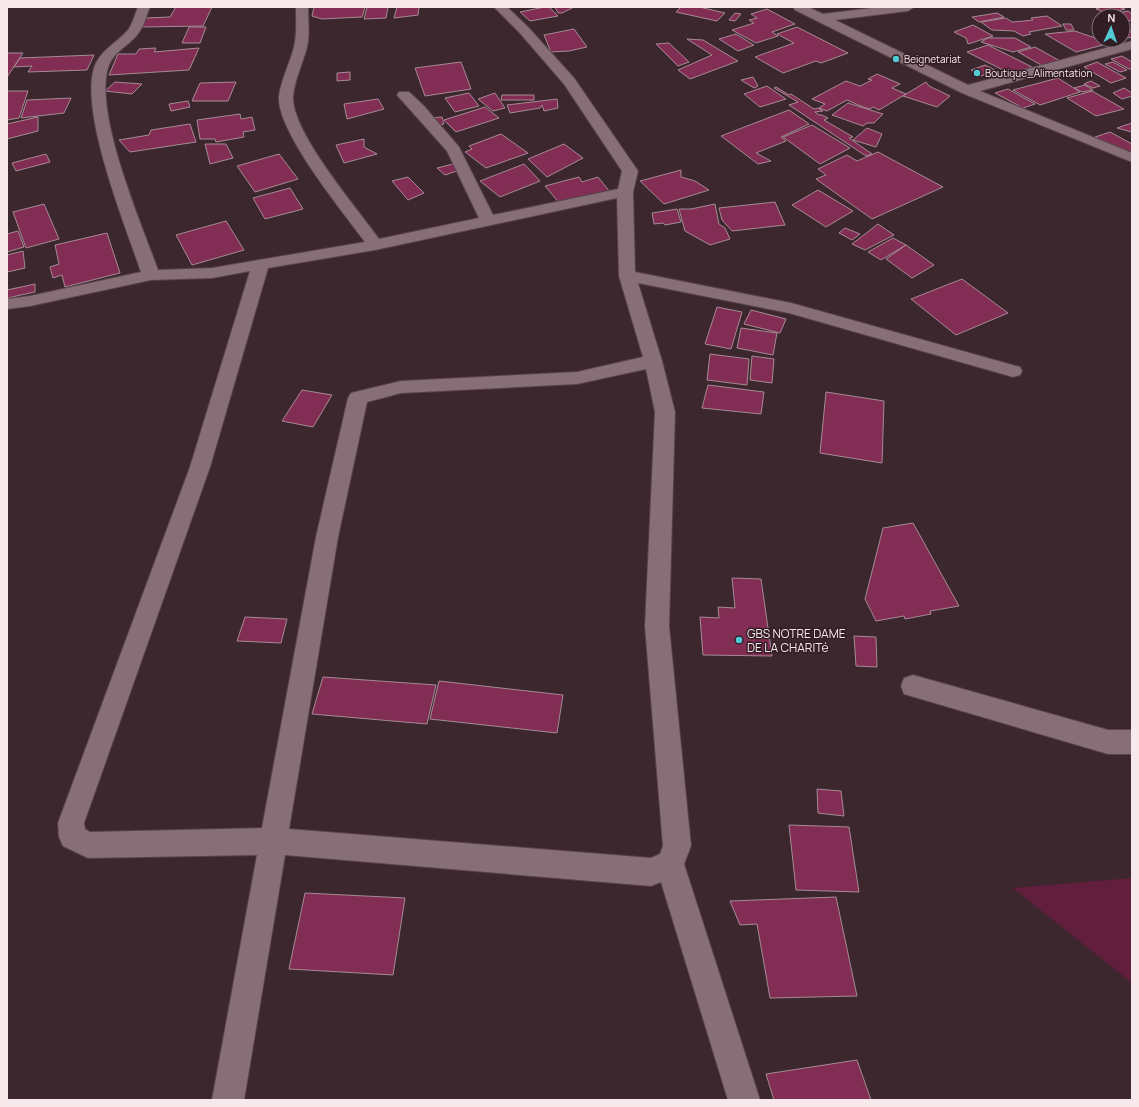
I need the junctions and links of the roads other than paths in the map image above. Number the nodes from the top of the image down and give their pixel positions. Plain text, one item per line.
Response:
1 (144, 7) edge
2 (302, 7) edge
3 (500, 7) edge
4 (799, 7) edge
5 (908, 7) edge
6 (823, 18) junction
7 (1132, 45) edge
8 (967, 90) junction
9 (404, 95) dead end
10 (1132, 158) edge
11 (625, 192) junction
12 (488, 221) junction
13 (375, 245) junction
14 (261, 264) junction
15 (151, 275) junction
16 (627, 276) junction
17 (7, 304) edge
18 (653, 361) junction
19 (1012, 371) dead end
20 (912, 686) dead end
21 (1132, 742) edge
22 (274, 841) junction
23 (670, 864) junction
24 (228, 1100) edge
25 (744, 1100) edge

1 - 15 street
2 - 13 street
3 - 11 street
4 - 6 street
5 - 6 street
6 - 8 street
7 - 8 street
8 - 10 street
9 - 12 street
11 - 12 street
11 - 16 street
12 - 13 street
13 - 14 street
14 - 15 street
14 - 22 street
15 - 17 street
16 - 18 street
16 - 19 street
18 - 22 street
18 - 23 street
20 - 21 street
22 - 23 street
22 - 24 street
23 - 25 street

